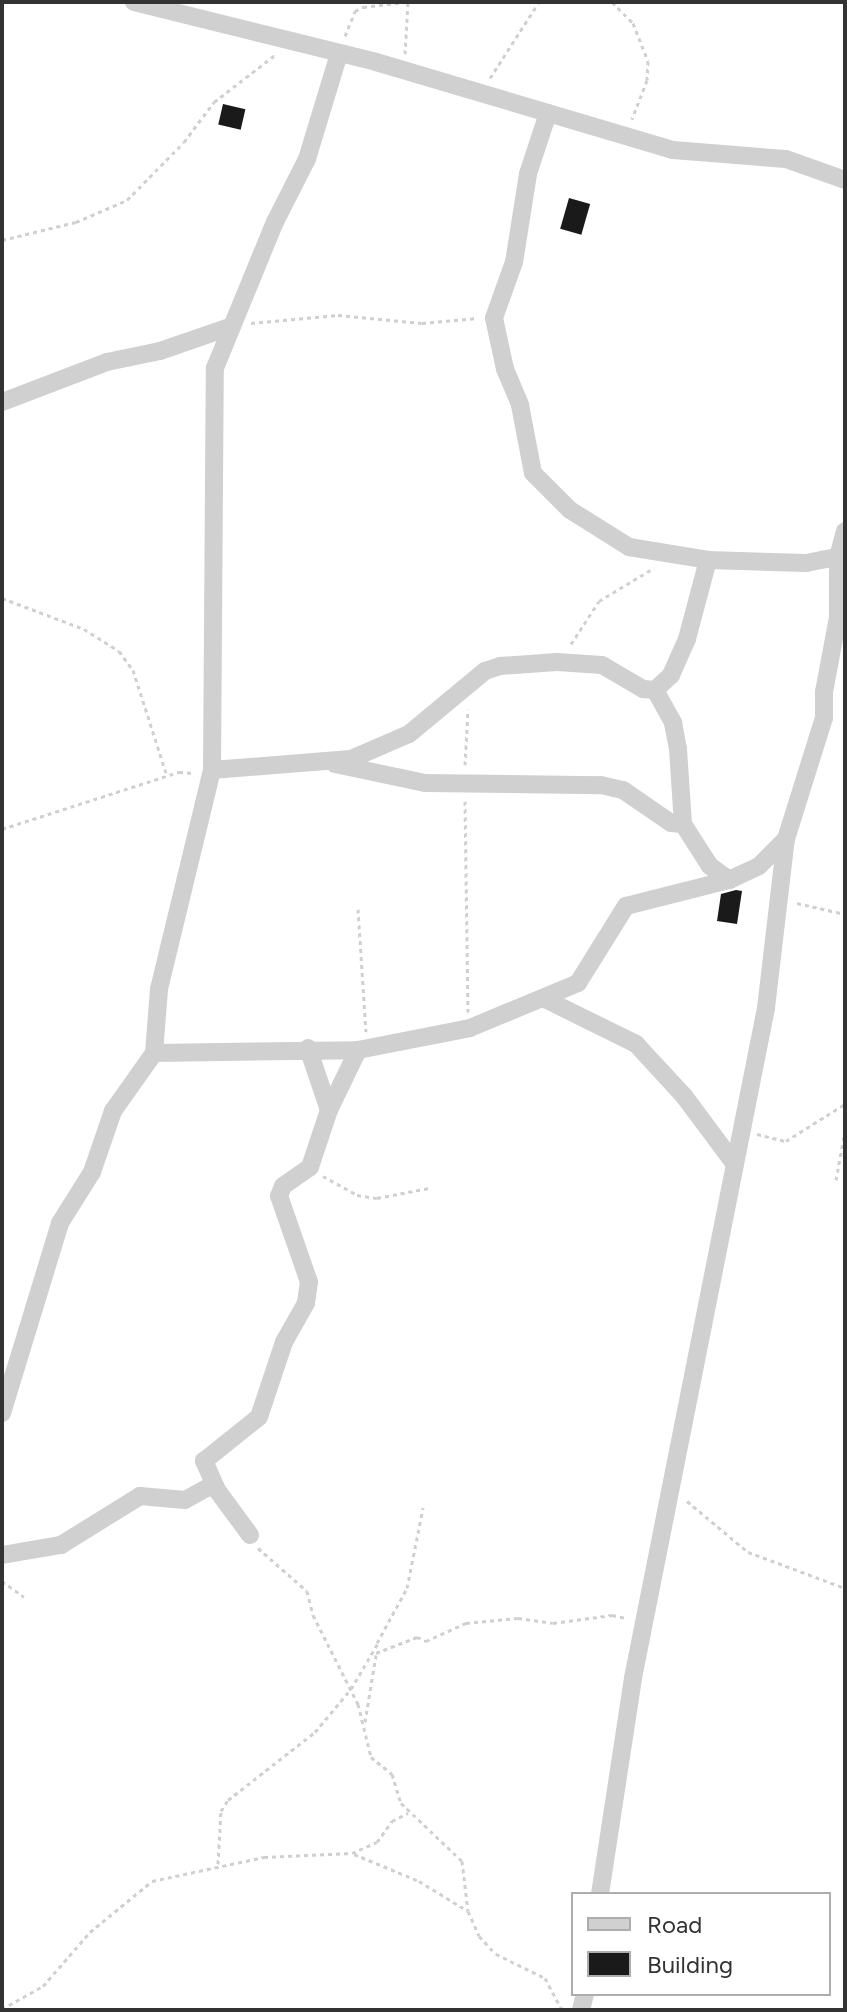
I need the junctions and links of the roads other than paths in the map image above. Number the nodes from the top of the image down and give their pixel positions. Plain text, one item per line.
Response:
1 (134, 2) edge
2 (339, 54) junction
3 (548, 113) junction
4 (845, 180) edge
5 (232, 326) junction
6 (2, 402) edge
7 (845, 531) edge
8 (838, 557) junction
9 (708, 560) junction
10 (655, 690) junction
11 (334, 763) junction
12 (212, 777) junction
13 (683, 824) junction
14 (786, 839) junction
15 (729, 880) junction
16 (545, 999) junction
17 (308, 1048) junction
18 (363, 1049) junction
19 (154, 1053) junction
20 (329, 1110) junction
21 (734, 1163) junction
22 (2, 1413) edge
23 (214, 1484) junction
24 (250, 1535) road end
25 (2, 1555) edge
26 (600, 1892) edge

1 - 2 street
2 - 3 street
2 - 5 street
3 - 4 street
3 - 9 street
5 - 6 street
5 - 12 street
7 - 8 street
8 - 9 street
8 - 14 street
9 - 10 street
10 - 11 street
10 - 13 street
11 - 12 street
11 - 13 street
12 - 19 street
13 - 15 street
14 - 15 street
14 - 21 street
15 - 16 street
16 - 18 street
16 - 21 street
17 - 18 street
17 - 19 street
17 - 20 street
18 - 20 street
19 - 22 street
20 - 23 street
21 - 26 street
23 - 24 street
23 - 25 street

